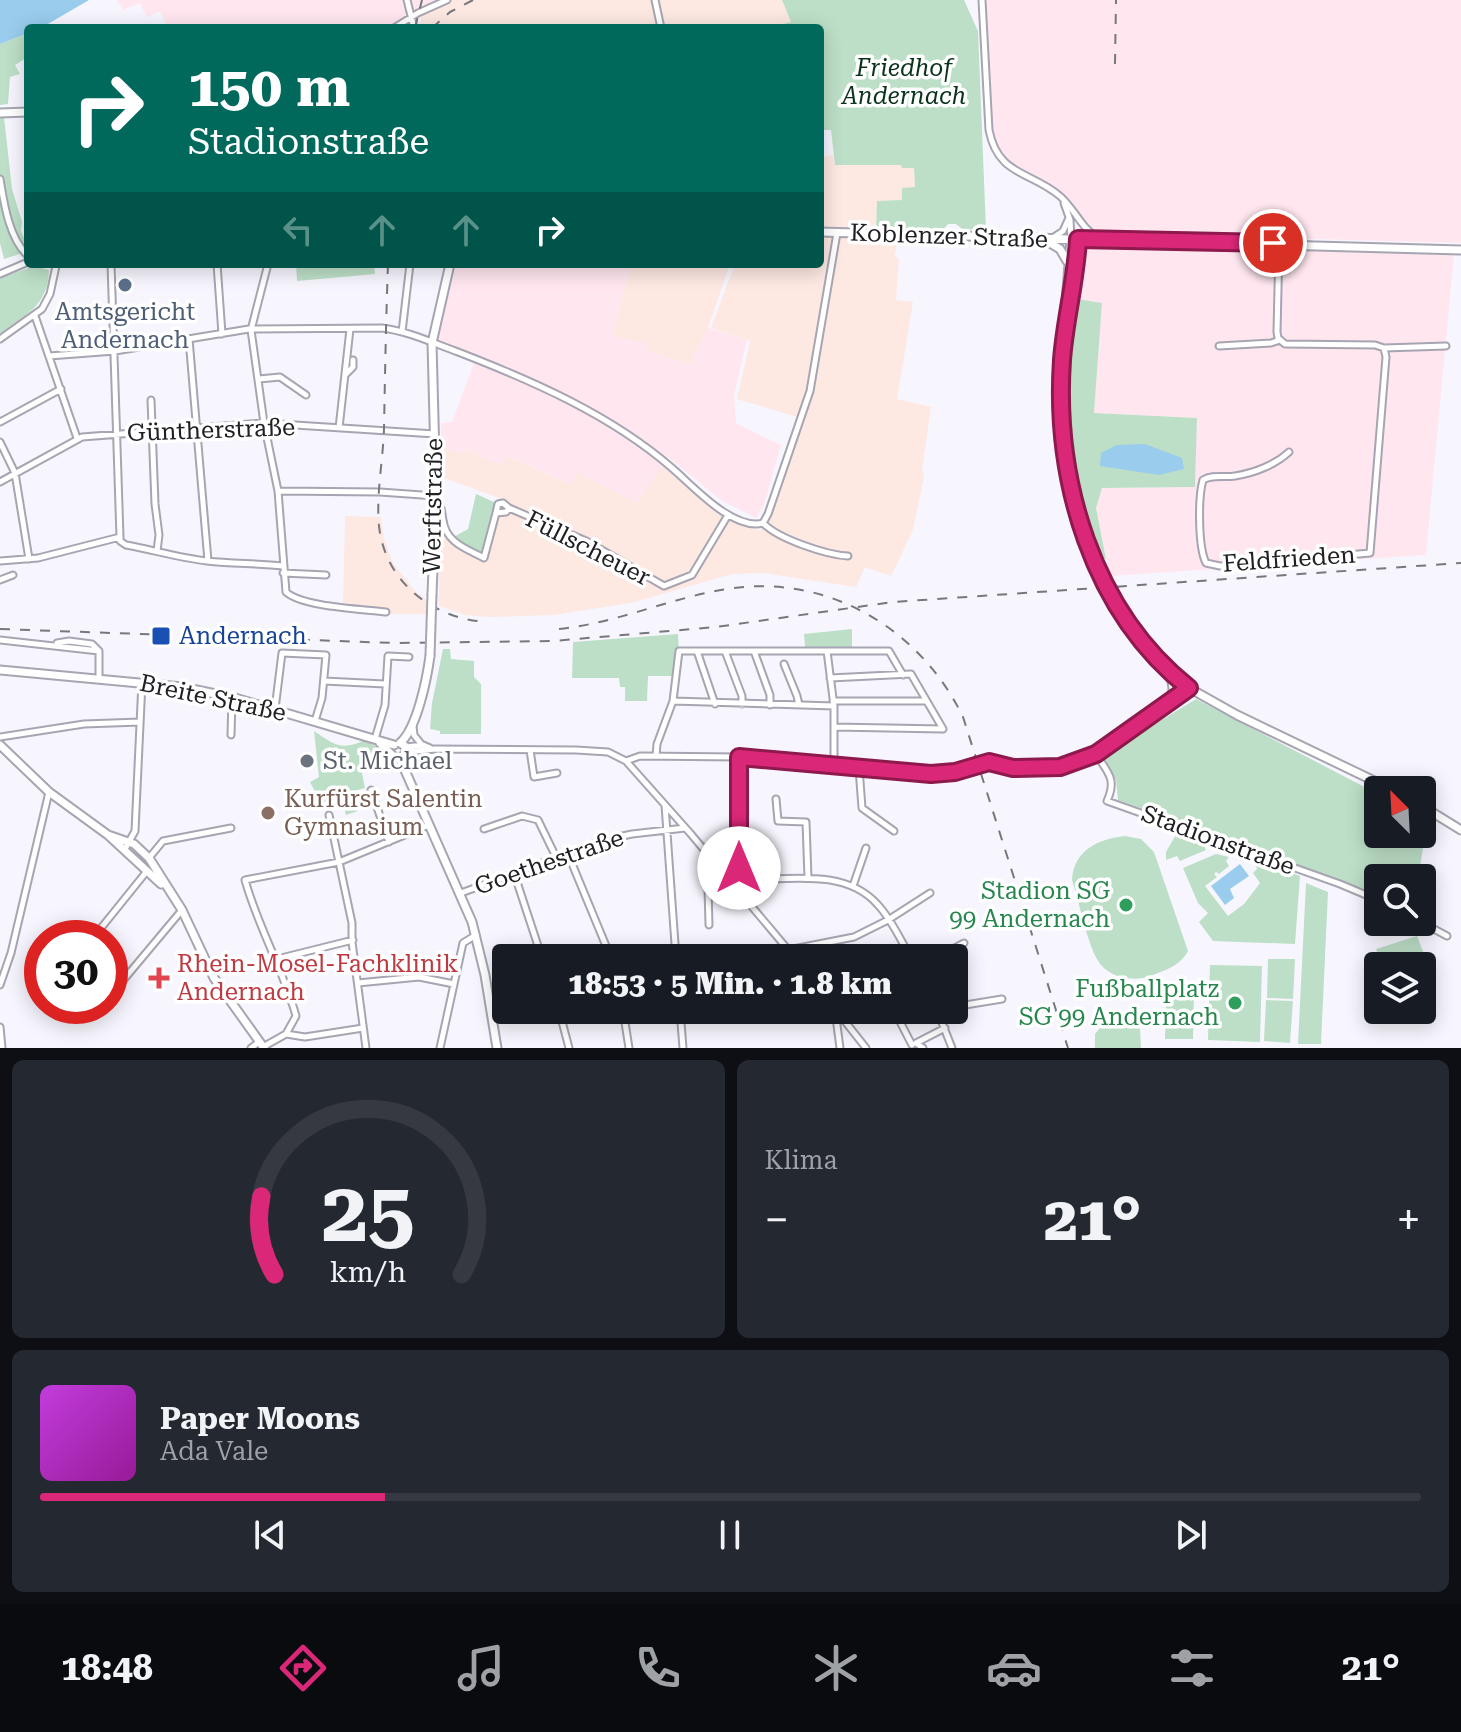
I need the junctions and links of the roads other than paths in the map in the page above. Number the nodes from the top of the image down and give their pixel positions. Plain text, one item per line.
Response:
1 (407, 0) edge
2 (447, 0) edge
3 (655, 0) edge
4 (982, 0) edge
5 (412, 16) junction
6 (400, 24) edge
7 (413, 24) edge
8 (660, 24) edge
9 (24, 112) edge
10 (0, 113) edge
11 (0, 179) edge
12 (1062, 198) junction
13 (1070, 217) junction
14 (1077, 220) junction
15 (824, 232) edge
16 (837, 233) junction
17 (1046, 239) junction
18 (1074, 239) junction
19 (1100, 240) junction
20 (1248, 243) junction
21 (1276, 244) junction
22 (1461, 250) edge
23 (24, 253) edge
24 (1272, 260) junction
25 (24, 261) edge
26 (1068, 262) junction
27 (54, 268) edge
28 (111, 268) edge
29 (217, 268) edge
30 (267, 268) edge
31 (410, 268) edge
32 (449, 268) edge
33 (1278, 272) junction
34 (0, 274) edge
35 (1067, 309) junction
36 (35, 316) junction
37 (350, 329) junction
38 (251, 330) junction
39 (402, 332) junction
40 (222, 334) junction
41 (0, 339) edge
42 (189, 339) junction
43 (1280, 340) junction
44 (432, 343) junction
45 (1219, 346) dead end
46 (1446, 346) dead end
47 (1384, 348) junction
48 (115, 351) junction
49 (49, 356) junction
50 (353, 360) dead end
51 (345, 375) junction
52 (259, 379) junction
53 (61, 389) junction
54 (306, 395) dead end
55 (151, 400) dead end
56 (0, 422) edge
57 (264, 423) junction
58 (196, 428) junction
59 (339, 428) junction
60 (152, 432) junction
61 (117, 434) junction
62 (435, 434) junction
63 (77, 438) junction
64 (0, 442) edge
65 (1289, 452) dead end
66 (15, 473) junction
67 (0, 482) edge
68 (278, 491) junction
69 (436, 496) junction
70 (728, 515) junction
71 (763, 523) junction
72 (120, 537) junction
73 (157, 551) junction
74 (848, 556) dead end
75 (29, 559) junction
76 (0, 561) edge
77 (208, 561) junction
78 (283, 566) junction
79 (283, 573) junction
80 (13, 575) dead end
81 (326, 575) dead end
82 (0, 580) edge
83 (386, 612) dead end
84 (0, 640) edge
85 (697, 651) junction
86 (725, 651) junction
87 (754, 651) junction
88 (827, 651) junction
89 (409, 657) dead end
90 (784, 664) dead end
91 (0, 670) edge
92 (1169, 671) junction
93 (903, 675) junction
94 (99, 678) junction
95 (830, 678) junction
96 (142, 681) junction
97 (324, 681) junction
98 (385, 684) junction
99 (1189, 688) junction
100 (232, 698) junction
101 (673, 701) junction
102 (926, 701) junction
103 (1171, 702) junction
104 (834, 703) junction
105 (715, 704) junction
106 (742, 704) junction
107 (770, 705) junction
108 (799, 705) junction
109 (275, 709) junction
110 (315, 721) junction
111 (140, 722) junction
112 (834, 727) junction
113 (413, 728) junction
114 (231, 735) dead end
115 (0, 737) edge
116 (376, 737) junction
117 (0, 745) edge
118 (423, 745) junction
119 (400, 747) junction
120 (435, 749) junction
121 (530, 750) junction
122 (1096, 754) junction
123 (656, 756) junction
124 (739, 757) junction
125 (626, 761) junction
126 (834, 765) junction
127 (859, 768) junction
128 (557, 773) dead end
129 (1364, 776) edge
130 (371, 790) dead end
131 (49, 792) junction
132 (776, 799) dead end
133 (664, 804) junction
134 (329, 815) dead end
135 (1436, 815) edge
136 (430, 824) junction
137 (231, 828) dead end
138 (686, 828) junction
139 (484, 829) dead end
140 (666, 830) junction
141 (1461, 830) edge
142 (894, 831) dead end
143 (389, 842) junction
144 (126, 845) junction
145 (866, 848) dead end
146 (707, 852) junction
147 (568, 854) junction
148 (556, 857) junction
149 (149, 858) junction
150 (339, 862) junction
151 (140, 863) junction
152 (739, 868) junction
153 (147, 871) junction
154 (514, 873) junction
155 (808, 878) junction
156 (728, 879) junction
157 (749, 880) junction
158 (853, 886) junction
159 (166, 888) junction
160 (738, 891) junction
161 (461, 893) junction
162 (930, 893) dead end
163 (1364, 894) edge
164 (182, 910) junction
165 (108, 920) edge
166 (888, 920) junction
167 (709, 925) dead end
168 (1436, 930) edge
169 (476, 935) junction
170 (1447, 936) dead end
171 (353, 940) junction
172 (537, 944) edge
173 (605, 944) edge
174 (675, 944) edge
175 (783, 944) edge
176 (818, 944) edge
177 (903, 944) edge
178 (273, 960) junction
179 (128, 974) edge
180 (358, 983) junction
181 (454, 984) junction
182 (0, 985) edge
183 (1002, 999) dead end
184 (968, 1005) edge
185 (563, 1024) edge
186 (625, 1024) edge
187 (681, 1024) edge
188 (837, 1024) edge
189 (846, 1024) edge
190 (901, 1024) edge
191 (943, 1024) edge
192 (0, 1027) edge
193 (363, 1028) junction
194 (945, 1028) junction
195 (286, 1034) junction
196 (911, 1045) edge
197 (1, 1046) edge
198 (262, 1046) edge
199 (251, 1048) edge
200 (366, 1048) edge
201 (440, 1048) edge
202 (497, 1048) edge
203 (569, 1048) edge
204 (629, 1048) edge
205 (683, 1048) edge
206 (840, 1048) edge
207 (866, 1048) edge
208 (923, 1048) edge
209 (952, 1048) edge

1 - 5 street
2 - 5 street
3 - 8 street
4 - 12 street
5 - 6 street
5 - 7 street
9 - 10 street
11 - 23 street
12 - 13 street
12 - 14 street
13 - 17 street
13 - 18 street
14 - 18 street
14 - 19 street
15 - 16 street, Koblenzer Straße
16 - 17 street, Koblenzer Straße
16 - 71 street
17 - 18 street, Koblenzer Straße
17 - 26 street
18 - 19 street, Koblenzer Straße
18 - 26 street
18 - 35 street
19 - 20 street, Koblenzer Straße
20 - 21 street, Koblenzer Straße
20 - 24 street
21 - 22 street, Koblenzer Straße
21 - 24 street
21 - 33 street
24 - 33 street
25 - 34 street
26 - 35 street
27 - 36 street
28 - 48 street
29 - 40 street
30 - 38 street
31 - 39 street
32 - 44 street, Werftstraße
33 - 43 street
35 - 92 street, bridge
36 - 41 street
36 - 49 street
37 - 38 street
37 - 39 street
37 - 51 street
38 - 40 street
38 - 52 street
39 - 44 street
40 - 42 street
42 - 48 street
42 - 58 street
43 - 45 street
43 - 47 street
44 - 62 street, Werftstraße
44 - 70 street
46 - 47 street
47 - 65 street, Feldfrieden
48 - 49 street
48 - 61 street
49 - 53 street
50 - 51 street
51 - 59 street
52 - 54 street
52 - 57 street
53 - 56 street
53 - 63 street
55 - 60 street
57 - 58 street, Güntherstraße
57 - 59 street, Güntherstraße
57 - 68 street
58 - 60 street, Güntherstraße
58 - 77 street
59 - 62 street, Güntherstraße
60 - 61 street, Güntherstraße
60 - 73 street
61 - 63 street, Güntherstraße
61 - 72 street
62 - 69 street, Werftstraße
63 - 66 street, Güntherstraße
64 - 66 street
66 - 67 street, Güntherstraße
66 - 75 street
68 - 69 street
68 - 78 street
69 - 70 street, Füllscheuer
69 - 113 street, Werftstraße, bridge
70 - 71 street
71 - 74 street
72 - 73 street
72 - 75 street
73 - 77 street
75 - 76 street
77 - 78 street
78 - 79 street
79 - 81 street
79 - 83 street
80 - 82 street
84 - 94 street
85 - 86 street
85 - 101 street
85 - 105 street
86 - 87 street
86 - 106 street
87 - 88 street
87 - 107 street
88 - 93 street
88 - 95 street
89 - 98 street
90 - 108 street
91 - 94 street, Breite Straße
92 - 99 street
92 - 103 street
93 - 95 street
93 - 102 street
94 - 96 street, Breite Straße
95 - 104 street
96 - 100 street, Breite Straße
96 - 111 street
97 - 98 street
97 - 109 street
97 - 110 street
98 - 116 street
99 - 103 street
99 - 129 street
100 - 109 street, Breite Straße
100 - 114 street
101 - 105 street
101 - 123 street
102 - 104 street
102 - 112 street
103 - 122 street
104 - 108 street
104 - 112 street
105 - 106 street
106 - 107 street
107 - 108 street
109 - 110 street, Breite Straße
110 - 116 street, Breite Straße
111 - 115 street
111 - 144 street
112 - 126 street
113 - 118 street
113 - 119 street, Werftstraße
116 - 119 street, Breite Straße
117 - 131 street
118 - 119 street
118 - 120 street
119 - 120 street
119 - 136 street
120 - 121 street
121 - 125 street
121 - 128 street
122 - 127 street
122 - 163 street, Stadionstraße
123 - 124 street
123 - 125 street
124 - 126 street
124 - 152 street
125 - 133 street
126 - 127 street
127 - 142 street
130 - 143 street
131 - 144 street
131 - 182 street
132 - 155 street
133 - 138 street
133 - 140 street
134 - 150 street
135 - 141 street
136 - 143 street
136 - 161 street
137 - 149 street
138 - 140 street, Goethestraße
138 - 146 street
139 - 148 street
140 - 147 street, Goethestraße
140 - 174 street
143 - 150 street
144 - 149 street
144 - 151 street
145 - 158 street
146 - 156 street
146 - 167 street
147 - 148 street, Goethestraße
147 - 173 street
148 - 154 street, Goethestraße
149 - 151 street
149 - 159 street
150 - 171 street
150 - 178 street
151 - 153 street
152 - 156 street
152 - 157 street
153 - 159 street
153 - 165 street
154 - 161 street, Goethestraße
154 - 172 street
155 - 157 street
155 - 158 street
156 - 160 street
157 - 160 street
158 - 166 street
159 - 164 street
160 - 175 street
161 - 169 street
162 - 166 street
164 - 179 street
164 - 198 street
166 - 176 street
166 - 177 street
168 - 170 street
169 - 181 street
169 - 202 street
171 - 178 street
171 - 180 street
178 - 195 street
180 - 181 street
180 - 193 street
181 - 201 street
183 - 184 street
185 - 203 street
186 - 204 street
187 - 205 street
188 - 206 street
189 - 207 street
190 - 196 street
191 - 194 street
192 - 197 street
193 - 195 street
193 - 200 street
194 - 196 street
194 - 209 street
195 - 198 street
196 - 208 street
198 - 199 street

